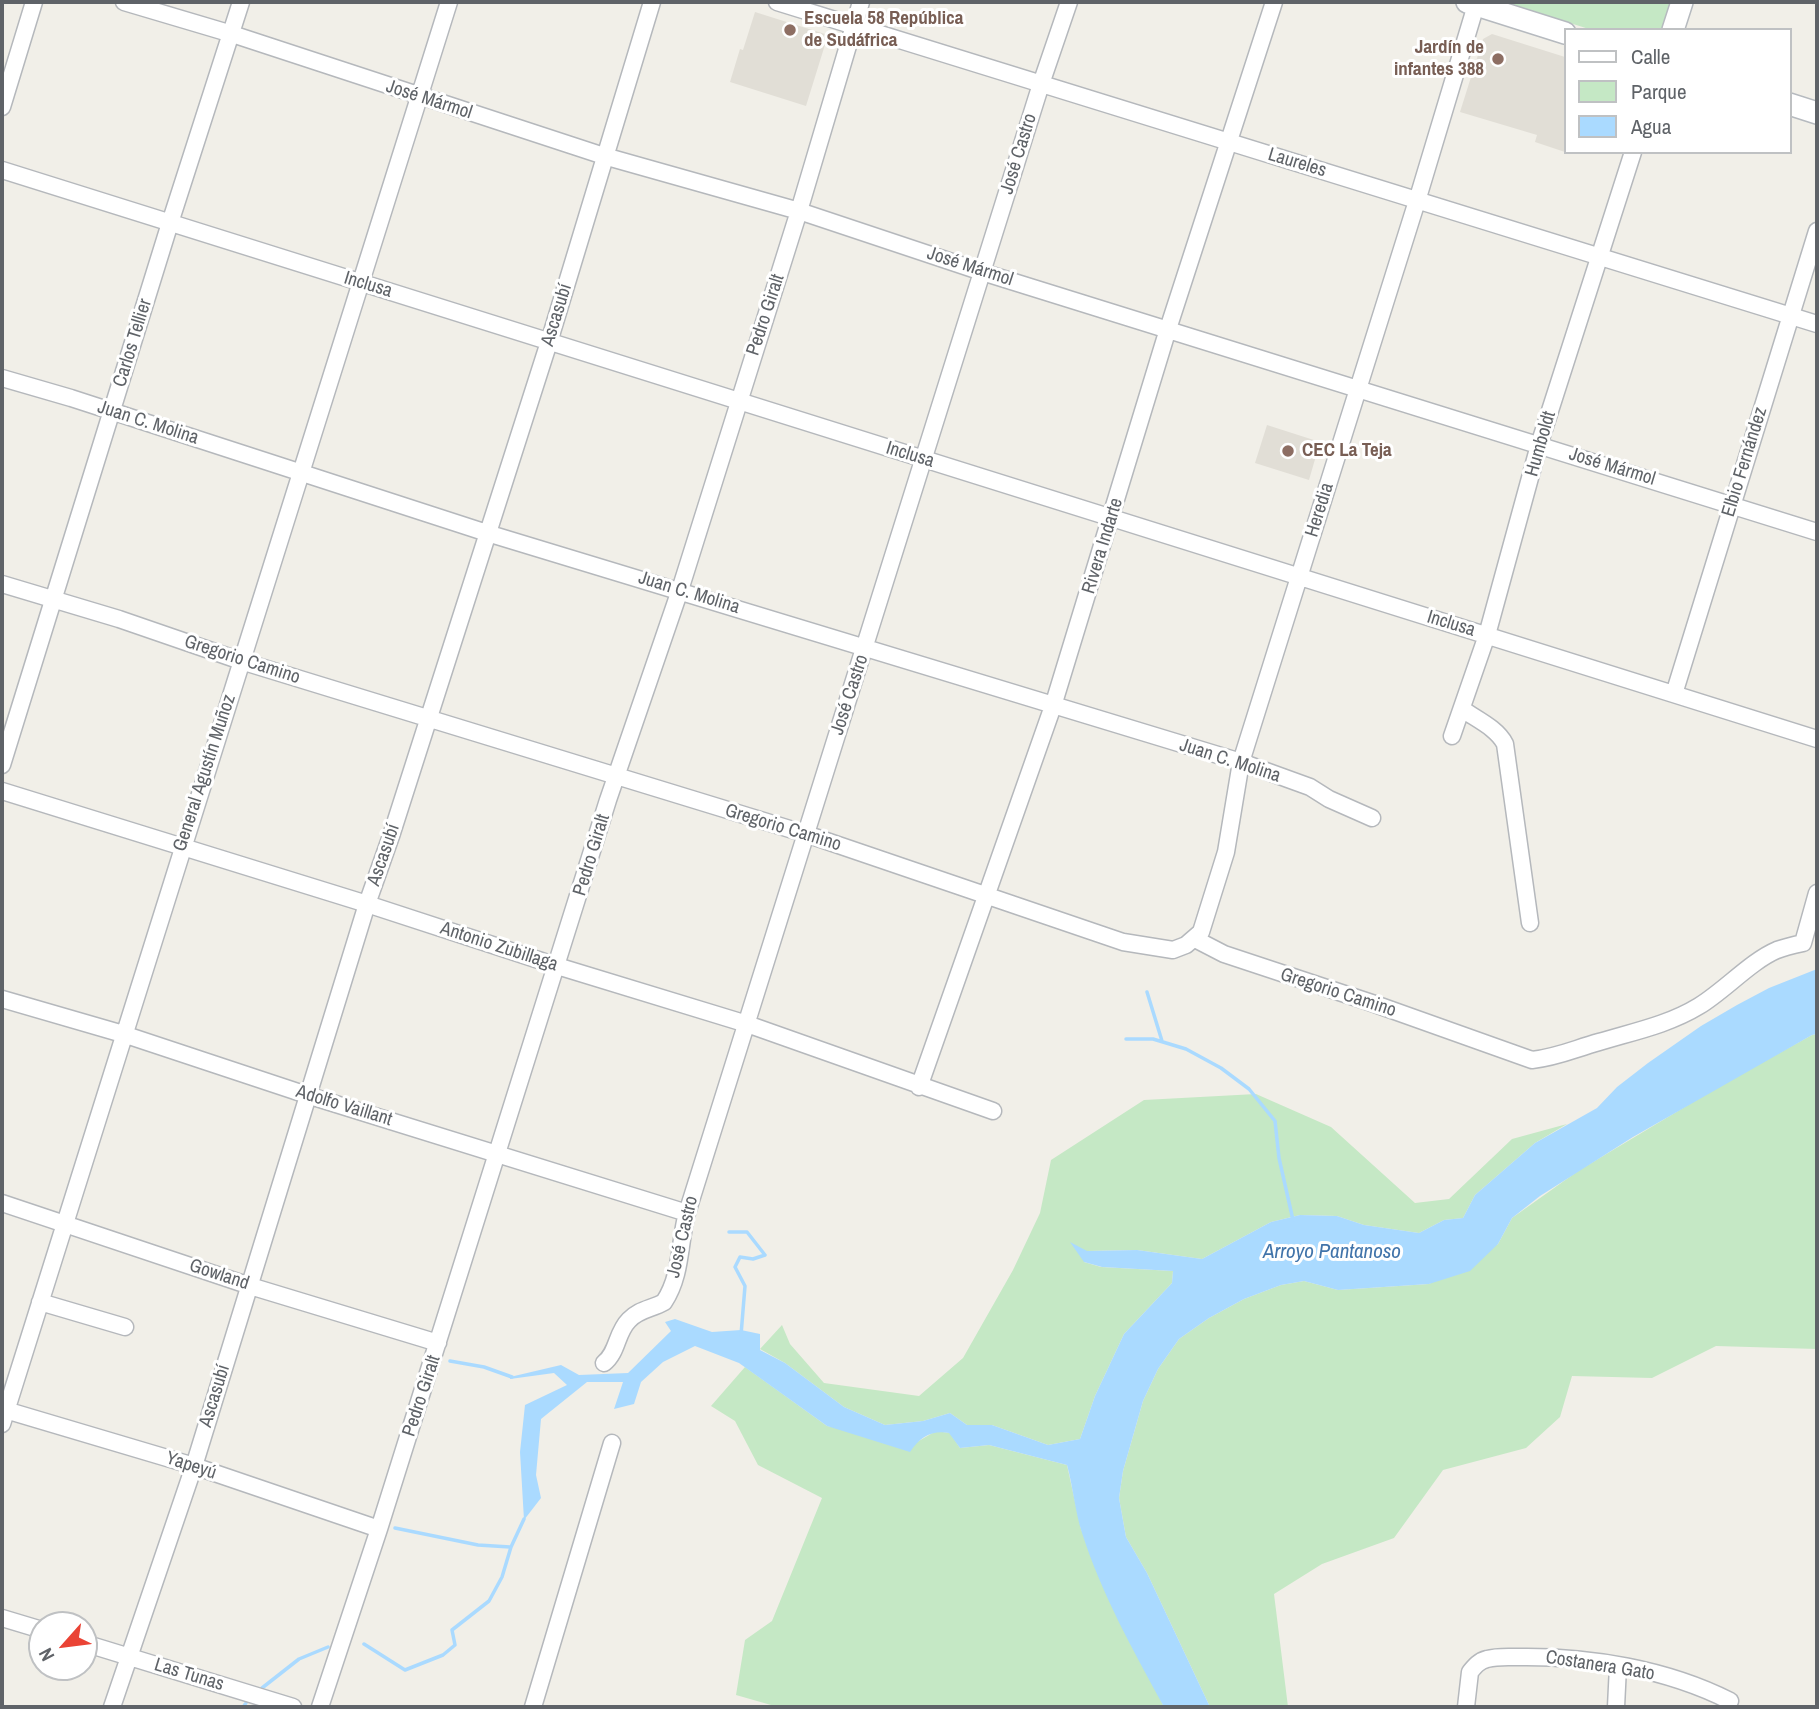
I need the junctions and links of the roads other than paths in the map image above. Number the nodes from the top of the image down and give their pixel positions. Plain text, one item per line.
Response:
1 (34, 2) edge
2 (124, 2) edge
3 (242, 2) edge
4 (449, 2) edge
5 (652, 2) edge
6 (777, 2) edge
7 (861, 2) edge
8 (1069, 2) edge
9 (1274, 2) edge
10 (1682, 2) edge
11 (1474, 3) edge
12 (854, 26) junction
13 (1674, 28) edge
14 (1563, 32) edge
15 (232, 34) junction
16 (1041, 84) junction
17 (419, 97) junction
18 (1791, 105) edge
19 (2, 107) edge
20 (1817, 113) edge
21 (1230, 142) junction
22 (1632, 154) edge
23 (604, 156) junction
24 (2, 170) edge
25 (1417, 201) junction
26 (799, 211) junction
27 (170, 223) junction
28 (1817, 231) edge
29 (1599, 256) junction
30 (982, 272) junction
31 (360, 282) junction
32 (1790, 316) junction
33 (1817, 324) edge
34 (1168, 329) junction
35 (549, 342) junction
36 (2, 378) edge
37 (1357, 389) junction
38 (738, 401) junction
39 (111, 412) junction
40 (1539, 445) junction
41 (923, 459) junction
42 (300, 472) junction
43 (1733, 504) junction
44 (1112, 518) junction
45 (1817, 532) edge
46 (487, 533) junction
47 (1298, 576) junction
48 (2, 584) edge
49 (680, 590) junction
50 (53, 600) junction
51 (1487, 635) junction
52 (865, 648) junction
53 (241, 661) junction
54 (1674, 694) junction
55 (1053, 706) junction
56 (1462, 709) junction
57 (429, 717) junction
58 (1452, 736) dead end
59 (1817, 739) edge
60 (1241, 762) junction
61 (2, 765) edge
62 (617, 777) junction
63 (2, 791) edge
64 (1372, 817) dead end
65 (806, 834) junction
66 (181, 847) junction
67 (1817, 893) edge
68 (986, 894) junction
69 (367, 904) junction
70 (1531, 923) dead end
71 (1195, 939) junction
72 (557, 966) junction
73 (2, 999) edge
74 (747, 1024) junction
75 (123, 1034) junction
76 (919, 1087) junction
77 (310, 1096) junction
78 (993, 1111) dead end
79 (499, 1153) junction
80 (2, 1203) edge
81 (687, 1213) junction
82 (64, 1224) junction
83 (250, 1286) junction
84 (40, 1302) junction
85 (125, 1326) dead end
86 (438, 1343) junction
87 (604, 1363) dead end
88 (3, 1415) edge
89 (612, 1443) dead end
90 (194, 1466) junction
91 (379, 1529) junction
92 (2, 1618) edge
93 (28, 1626) edge
94 (98, 1647) edge
95 (130, 1657) junction
96 (1618, 1667) junction
97 (1730, 1701) dead end
98 (112, 1707) edge
99 (293, 1707) edge
100 (320, 1707) edge
101 (533, 1707) edge
102 (1465, 1707) edge
103 (1616, 1707) edge

1 - 19 street
2 - 15 street, José Mármol
3 - 15 street, Carlos Tellier
4 - 17 street, General Agustín Muñoz
5 - 23 street, Ascasubí
6 - 12 street, Laureles
7 - 12 street, Pedro Giralt
8 - 16 street, José Castro
9 - 21 street, Rivera Indarte
10 - 13 main road
11 - 14 main road
11 - 25 street, Heredia
12 - 16 street, Laureles
12 - 26 street, Pedro Giralt
15 - 17 street, José Mármol
15 - 27 street, Carlos Tellier
16 - 21 street, Laureles
16 - 30 street, José Castro
17 - 23 street, José Mármol
17 - 31 street, General Agustín Muñoz
18 - 20 main road
21 - 25 street, Laureles
21 - 34 street, Rivera Indarte
22 - 29 street, Humboldt
23 - 26 street, José Mármol
23 - 35 street, Ascasubí
24 - 27 street, Inclusa
25 - 29 street, Laureles
25 - 37 street, Heredia
26 - 30 street, José Mármol
26 - 38 street, Pedro Giralt
27 - 31 street, Inclusa
27 - 39 street, Carlos Tellier
28 - 32 street, Elbio Fernández
29 - 32 street, Laureles
29 - 40 street, Humboldt
30 - 34 street, José Mármol
30 - 41 street, José Castro
31 - 35 street, Inclusa
31 - 42 street, General Agustín Muñoz
32 - 33 street, Laureles
32 - 43 street, Elbio Fernández
34 - 37 street, José Mármol
34 - 44 street, Rivera Indarte
35 - 38 street, Inclusa
35 - 46 street, Ascasubí
36 - 39 street, Juan C. Molina
37 - 40 street, José Mármol
37 - 47 street, Heredia
38 - 41 street, Inclusa
38 - 49 street, Pedro Giralt
39 - 42 street, Juan C. Molina
39 - 50 street, Carlos Tellier
40 - 43 street, José Mármol
40 - 51 street, Humboldt
41 - 44 street, Inclusa
41 - 52 street, José Castro
42 - 46 street, Juan C. Molina
42 - 53 street, General Agustín Muñoz
43 - 45 street, José Mármol
43 - 54 street, Elbio Fernández
44 - 47 street, Inclusa
44 - 55 street, Rivera Indarte
46 - 49 street, Juan C. Molina
46 - 57 street, Ascasubí
47 - 51 street, Inclusa
47 - 60 street, Heredia
48 - 50 street, Gregorio Camino
49 - 52 street, Juan C. Molina
49 - 62 street, Pedro Giralt
50 - 53 street, Gregorio Camino
50 - 61 street, Carlos Tellier
51 - 54 street, Inclusa
51 - 56 street, Humboldt
52 - 55 street, Juan C. Molina
52 - 65 street, José Castro
53 - 57 street, Gregorio Camino
53 - 66 street, General Agustín Muñoz
54 - 59 street, Inclusa
55 - 60 street, Juan C. Molina
55 - 68 street, Rivera Indarte
56 - 58 street, Humboldt
56 - 70 street
57 - 62 street, Gregorio Camino
57 - 69 street, Ascasubí
60 - 64 street, Juan C. Molina
60 - 71 street, Heredia
62 - 65 street, Gregorio Camino
62 - 72 street, Pedro Giralt
63 - 66 street, Antonio Zubillaga
65 - 68 street, Gregorio Camino
65 - 74 street, José Castro
66 - 69 street, Antonio Zubillaga
66 - 75 street, General Agustín Muñoz
67 - 71 street, Gregorio Camino
68 - 71 street, Gregorio Camino
68 - 76 street, Rivera Indarte
69 - 72 street, Antonio Zubillaga
69 - 77 street, Ascasubí
72 - 74 street, Antonio Zubillaga
72 - 79 street, Pedro Giralt
73 - 75 street, Adolfo Vaillant
74 - 76 street, Antonio Zubillaga
74 - 81 street, José Castro
75 - 77 street, Adolfo Vaillant
75 - 82 street, General Agustín Muñoz
76 - 78 street, Antonio Zubillaga
77 - 79 street, Adolfo Vaillant
77 - 83 street, Ascasubí
79 - 81 street, Adolfo Vaillant
79 - 86 street, Pedro Giralt
80 - 82 street, Gowland
81 - 87 street, José Castro
82 - 83 street, Gowland
82 - 84 street, General Agustín Muñoz
83 - 86 street, Gowland
83 - 90 street, Ascasubí
84 - 85 street
84 - 88 street, General Agustín Muñoz
86 - 91 street, Pedro Giralt
88 - 90 street, Yapeyú
89 - 101 street
90 - 91 street, Yapeyú
90 - 95 street, Ascasubí
91 - 100 street, Pedro Giralt
92 - 93 street
94 - 95 street, Las Tunas
95 - 98 street, Ascasubí
95 - 99 street, Las Tunas
96 - 97 street, Costanera Gato
96 - 102 street, Costanera Gato
96 - 103 street

